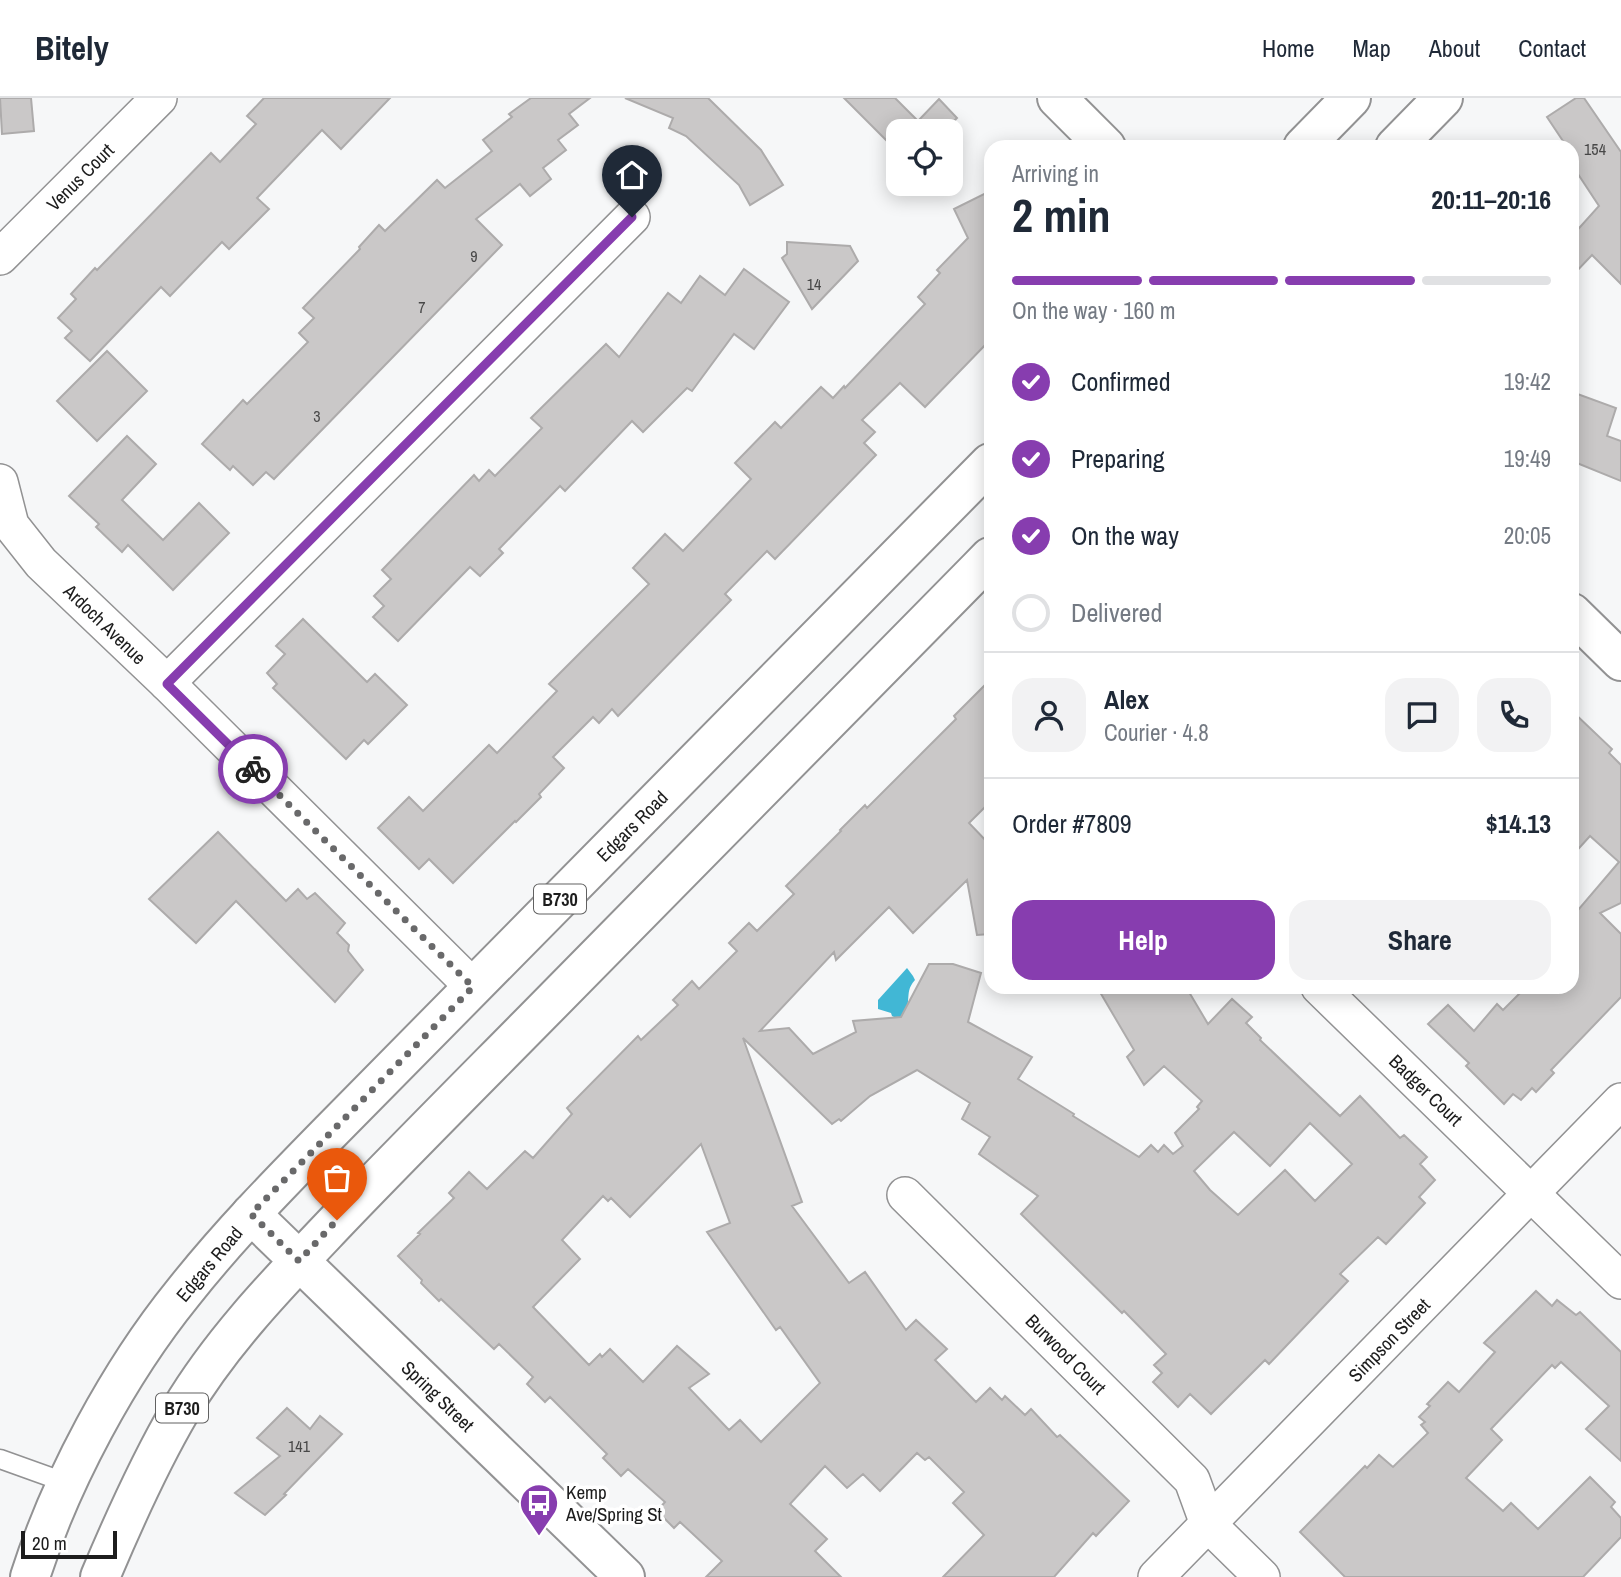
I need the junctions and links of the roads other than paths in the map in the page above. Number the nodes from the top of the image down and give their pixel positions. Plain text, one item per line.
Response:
1 (159, 98) edge
2 (1057, 98) edge
3 (1351, 98) edge
4 (1443, 98) edge
5 (1098, 140) edge
6 (1310, 140) edge
7 (1402, 140) edge
8 (632, 217) dead end
9 (0, 257) edge
10 (984, 469) edge
11 (0, 482) edge
12 (984, 563) edge
13 (1579, 620) edge
14 (1621, 661) edge
15 (167, 684) junction
16 (473, 987) junction
17 (1326, 994) edge
18 (1621, 1101) edge
19 (1532, 1193) junction
20 (905, 1195) dead end
21 (251, 1214) junction
22 (299, 1261) junction
23 (1621, 1281) edge
24 (0, 1459) edge
25 (67, 1483) junction
26 (1208, 1524) junction
27 (30, 1577) edge
28 (100, 1577) edge
29 (625, 1577) edge
30 (1156, 1577) edge
31 (1262, 1577) edge

1 - 9 street, Venus Court
2 - 5 main road
3 - 6 main road
4 - 7 main road
8 - 15 street
10 - 16 main road, Edgars Road / B730
11 - 15 street, Ardoch Avenue
12 - 22 main road, B730
13 - 14 main road
15 - 16 street, Ardoch Avenue
16 - 21 main road, Edgars Road / B730
17 - 19 street, Badger Court
18 - 19 street, Simpson Street
19 - 23 street, Badger Court
19 - 26 street, Simpson Street
20 - 26 street, Burwood Court
21 - 22 main road, Spring Street
21 - 25 main road, Edgars Road / B730
22 - 28 main road, B730
22 - 29 main road, Spring Street
24 - 25 lane
25 - 27 main road, Edgars Road / B730
26 - 30 street, Simpson Street
26 - 31 street

